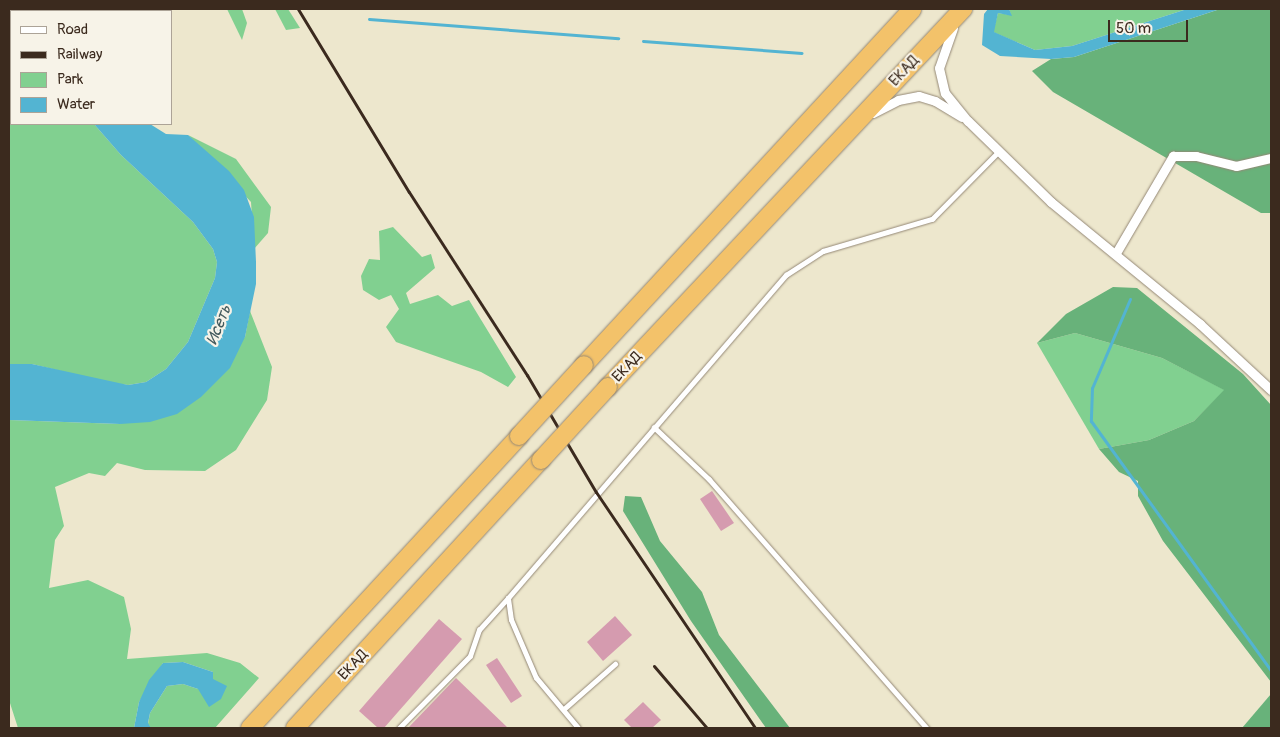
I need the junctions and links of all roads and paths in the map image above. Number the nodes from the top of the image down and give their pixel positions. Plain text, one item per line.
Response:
1 (912, 9) edge
2 (962, 9) edge
3 (968, 121) junction
4 (852, 126) junction
5 (1000, 150) junction
6 (1271, 158) edge
7 (1116, 253) junction
8 (1271, 390) edge
9 (654, 427) junction
10 (508, 598) junction
11 (615, 664) dead end
12 (564, 709) junction
13 (250, 728) edge
14 (295, 728) edge
15 (399, 728) edge
16 (578, 728) edge
17 (927, 728) edge

1 - 13 highway, bridge
2 - 3 street
2 - 4 highway, ЕКАД
3 - 4 street
3 - 5 street
4 - 14 highway, ЕКАД, bridge
5 - 7 street
5 - 9 lane
6 - 7 street
7 - 8 street
9 - 10 lane
9 - 17 lane
10 - 12 lane
10 - 15 lane
11 - 12 lane
12 - 16 lane

